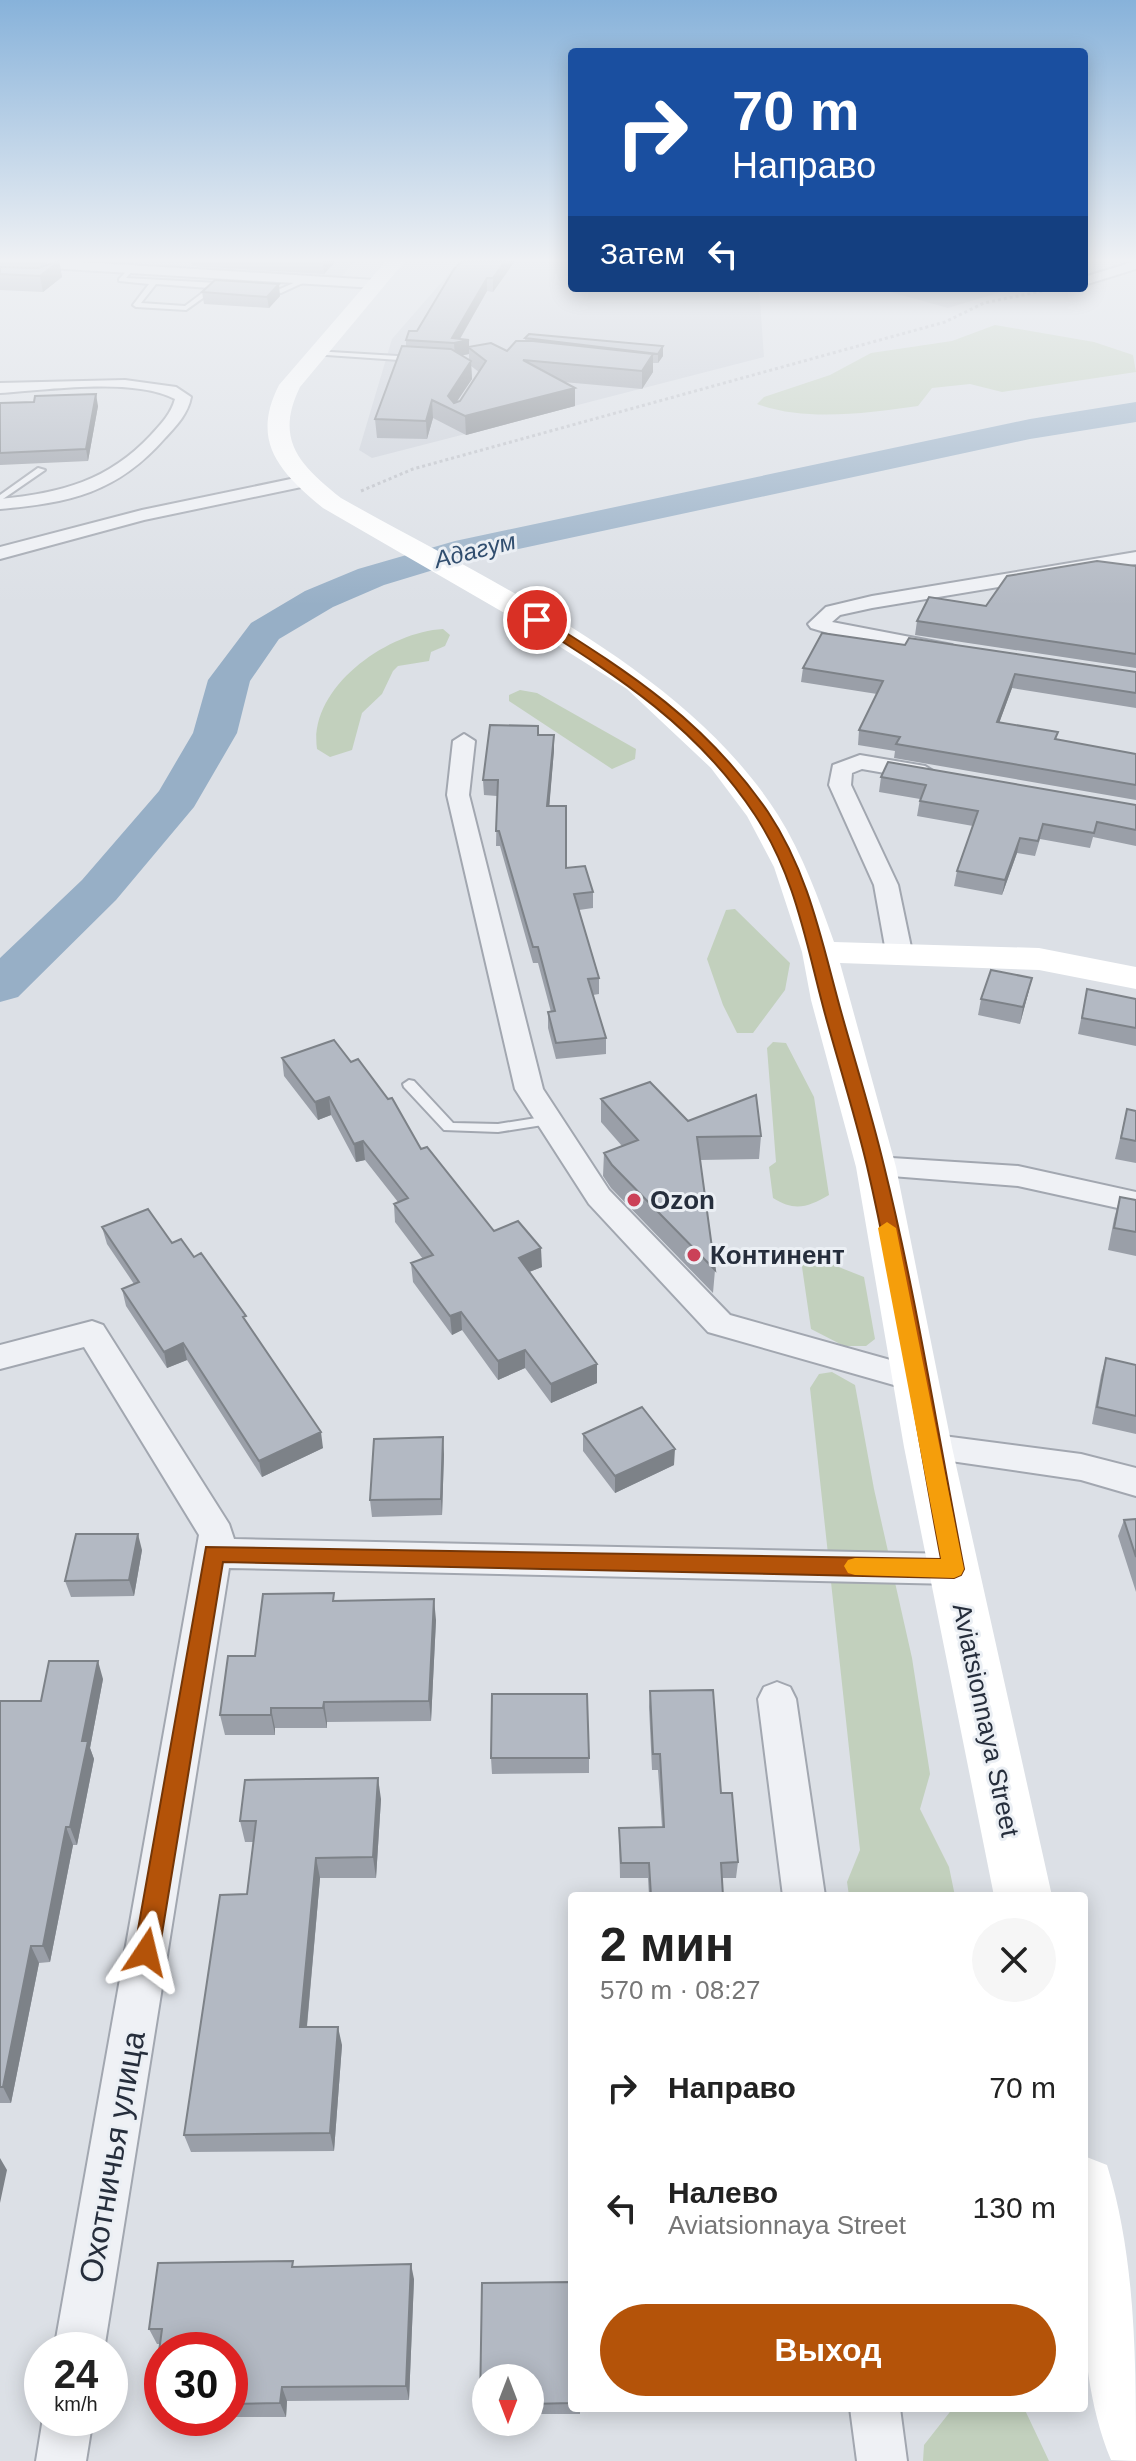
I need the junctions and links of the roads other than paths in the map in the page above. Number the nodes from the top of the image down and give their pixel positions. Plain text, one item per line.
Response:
1 (297, 376) edge
2 (0, 388) edge
3 (41, 470) dead end
4 (305, 481) junction
5 (0, 501) edge
6 (0, 553) edge
7 (1132, 561) edge
8 (964, 652) edge
9 (464, 741) dead end
10 (952, 778) edge
11 (820, 952) junction
12 (899, 952) junction
13 (1136, 978) edge
14 (409, 1084) dead end
15 (549, 1120) junction
16 (876, 1167) junction
17 (1136, 1202) edge
18 (0, 1357) edge
19 (915, 1379) junction
20 (928, 1447) junction
21 (1136, 1482) edge
22 (213, 1553) junction
23 (954, 1569) junction
24 (777, 1699) dead end
25 (803, 1892) edge
26 (1022, 1892) edge
27 (1088, 2207) edge
28 (82, 2332) edge
29 (876, 2412) edge
30 (1136, 2435) edge
31 (65, 2436) edge
32 (61, 2461) edge
33 (882, 2461) edge

1 - 4 main road, Aviatsionnaya Street
2 - 5 street
3 - 5 lane
4 - 6 street
4 - 11 main road, Aviatsionnaya Street
7 - 8 street
9 - 15 street
10 - 12 street
11 - 12 main road
11 - 16 main road, Aviatsionnaya Street
12 - 13 main road
14 - 15 lane
15 - 19 street
16 - 17 street
16 - 19 main road, Aviatsionnaya Street
18 - 22 street, Охотничья улица
19 - 20 main road, Aviatsionnaya Street
20 - 21 street
20 - 23 main road, Aviatsionnaya Street
22 - 23 street
22 - 28 street, Охотничья улица
23 - 26 main road, Aviatsionnaya Street
24 - 25 street
27 - 30 main road
29 - 33 street
31 - 32 street

